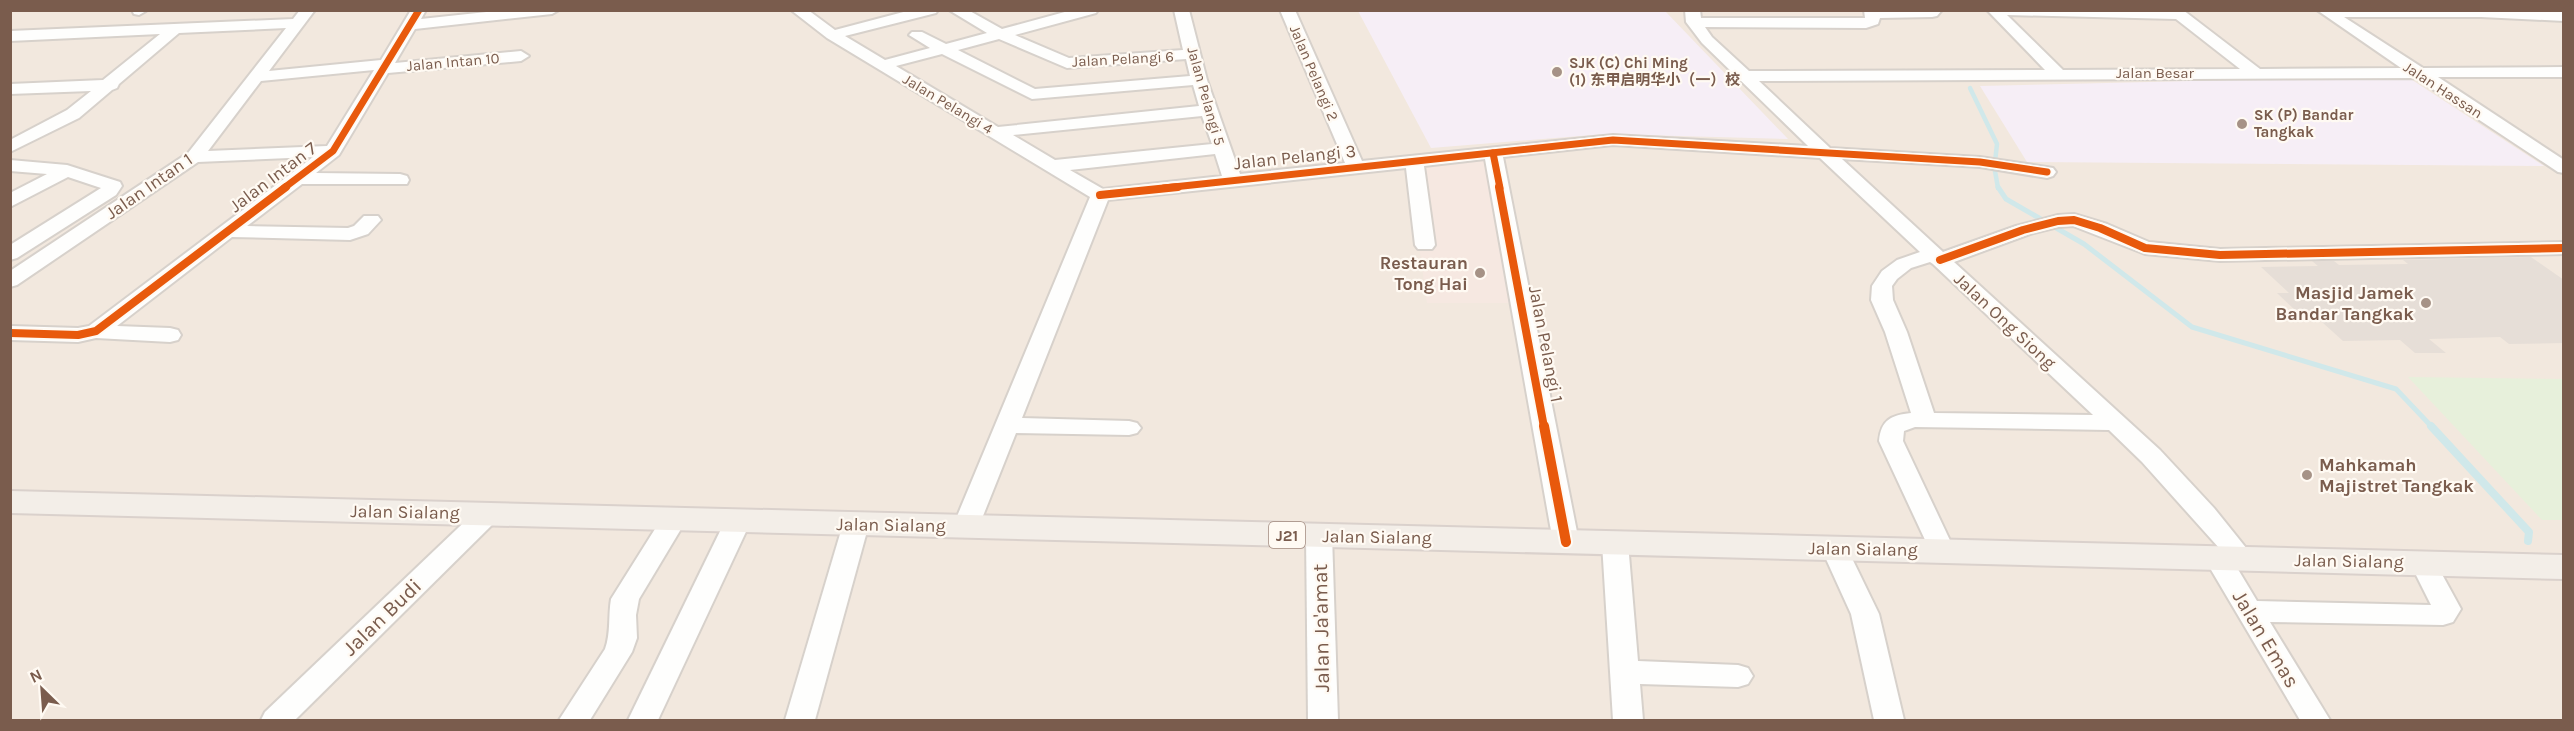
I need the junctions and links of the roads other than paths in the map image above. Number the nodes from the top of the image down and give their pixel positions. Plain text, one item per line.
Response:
1 (552, 10) edge
2 (798, 10) edge
3 (931, 10) edge
4 (956, 10) edge
5 (1091, 10) edge
6 (1181, 10) edge
7 (1287, 10) edge
8 (1935, 10) edge
9 (1994, 10) edge
10 (2003, 10) edge
11 (2326, 11) edge
12 (1871, 12) edge
13 (2480, 12) edge
14 (2176, 13) edge
15 (1693, 16) edge
16 (304, 17) edge
17 (1766, 17) edge
18 (2564, 17) edge
19 (415, 18) edge
20 (176, 28) junction
21 (832, 34) junction
22 (1000, 34) junction
23 (10, 36) edge
24 (1083, 47) dead end
25 (944, 49) junction
26 (865, 54) junction
27 (1194, 54) junction
28 (521, 56) dead end
29 (1088, 63) junction
30 (883, 65) junction
31 (386, 66) junction
32 (2254, 72) junction
33 (2564, 72) edge
34 (2417, 73) junction
35 (2058, 74) junction
36 (1747, 76) junction
37 (256, 77) junction
38 (1199, 81) junction
39 (111, 85) junction
40 (10, 89) edge
41 (1209, 110) junction
42 (996, 132) junction
43 (10, 147) edge
44 (1222, 148) junction
45 (333, 151) junction
46 (1823, 151) junction
47 (1493, 153) junction
48 (194, 157) junction
49 (1414, 162) junction
50 (10, 165) edge
51 (1052, 166) junction
52 (1356, 168) junction
53 (2564, 168) edge
54 (67, 170) junction
55 (2047, 172) dead end
56 (298, 178) junction
57 (400, 180) dead end
58 (1233, 181) junction
59 (1100, 195) junction
60 (10, 201) edge
61 (371, 220) dead end
62 (229, 231) junction
63 (1425, 245) dead end
64 (2564, 248) edge
65 (10, 254) edge
66 (1937, 257) junction
67 (10, 281) edge
68 (98, 329) junction
69 (10, 333) edge
70 (171, 335) dead end
71 (1925, 420) junction
72 (2116, 423) junction
73 (1008, 425) junction
74 (1129, 428) dead end
75 (10, 502) edge
76 (488, 514) junction
77 (674, 519) junction
78 (738, 521) junction
79 (856, 524) junction
80 (966, 526) junction
81 (1319, 535) junction
82 (1566, 542) junction
83 (1614, 543) junction
84 (1834, 548) junction
85 (1942, 551) junction
86 (2230, 558) junction
87 (2423, 563) junction
88 (2564, 567) edge
89 (2249, 611) junction
90 (1624, 672) junction
91 (1738, 676) dead end
92 (276, 720) edge
93 (574, 720) edge
94 (643, 720) edge
95 (800, 720) edge
96 (1323, 720) edge
97 (1628, 720) edge
98 (1889, 720) edge
99 (2315, 720) edge

1 - 19 street
2 - 21 street, Jalan Pelangi 4
3 - 21 street
4 - 22 street, Jalan Pelangi 6
5 - 22 street
6 - 27 street, Jalan Pelangi 5
7 - 52 street, Jalan Pelangi 2
8 - 12 street
9 - 35 street
10 - 14 street
11 - 13 street
11 - 34 street, Jalan Hassan
12 - 17 street
13 - 18 street
14 - 32 street
15 - 17 street
15 - 36 street, Jalan Ong Siong
16 - 20 street
16 - 37 street, Jalan Intan 1
19 - 31 street, Jalan Intan 7
20 - 23 street
20 - 39 street
21 - 26 street, Jalan Pelangi 4
22 - 25 street
22 - 29 street, Jalan Pelangi 6
24 - 29 street
25 - 26 street
25 - 30 street
25 - 38 street
26 - 30 street, Jalan Pelangi 4
27 - 29 street, Jalan Pelangi 6
27 - 38 street, Jalan Pelangi 5
28 - 31 street, Jalan Intan 10
30 - 42 street, Jalan Pelangi 4
31 - 37 street, Jalan Intan 10
31 - 45 street, Jalan Intan 7
32 - 34 street, Jalan Besar
32 - 35 street, Jalan Besar
33 - 34 street, Jalan Besar
34 - 53 street, Jalan Hassan
35 - 36 street, Jalan Besar
36 - 46 street, Jalan Ong Siong
37 - 48 street, Jalan Intan 1
38 - 41 street, Jalan Pelangi 5
39 - 40 street
39 - 43 street
41 - 42 street
41 - 44 street, Jalan Pelangi 5
42 - 51 street, Jalan Pelangi 4
44 - 51 street
44 - 58 street, Jalan Pelangi 5
45 - 48 street
45 - 56 street, Jalan Intan 7
46 - 47 street, Jalan Pelangi 3
46 - 55 street, Jalan Pelangi 3
46 - 66 street, Jalan Ong Siong
47 - 49 street, Jalan Pelangi 3
47 - 82 street, Jalan Pelangi 1
48 - 67 street, Jalan Intan 1
49 - 52 street, Jalan Pelangi 3
49 - 63 street
50 - 54 street
51 - 59 street, Jalan Pelangi 4
52 - 58 street, Jalan Pelangi 3
54 - 60 street
54 - 65 street
56 - 57 street
56 - 62 street, Jalan Intan 7
58 - 59 street, Jalan Pelangi 3
59 - 73 street
61 - 62 street
62 - 68 street, Jalan Intan 7
64 - 66 street
66 - 71 street
66 - 72 street, Jalan Ong Siong
68 - 69 street
68 - 70 street
71 - 72 street
71 - 85 street
72 - 86 street, Jalan Ong Siong
73 - 74 street
73 - 80 street
75 - 76 main road, Jalan Sialang / J21
76 - 77 main road, Jalan Sialang / J21
76 - 92 street, Jalan Budi
77 - 78 main road, Jalan Sialang / J21
77 - 93 street
78 - 79 main road, Jalan Sialang / J21
78 - 94 street
79 - 80 main road, Jalan Sialang / J21
79 - 95 street
80 - 81 main road, Jalan Sialang / J21
81 - 82 main road, Jalan Sialang / J21
81 - 96 street, Jalan Ja'amat
82 - 83 main road, Jalan Sialang / J21
83 - 84 main road, Jalan Sialang / J21
83 - 90 street
84 - 85 main road, Jalan Sialang / J21
84 - 98 street
85 - 86 main road, Jalan Sialang / J21
86 - 87 main road, Jalan Sialang / J21
86 - 89 street, Jalan Emas
87 - 88 main road, Jalan Sialang / J21
87 - 89 street
89 - 99 street, Jalan Emas
90 - 91 street
90 - 97 street

